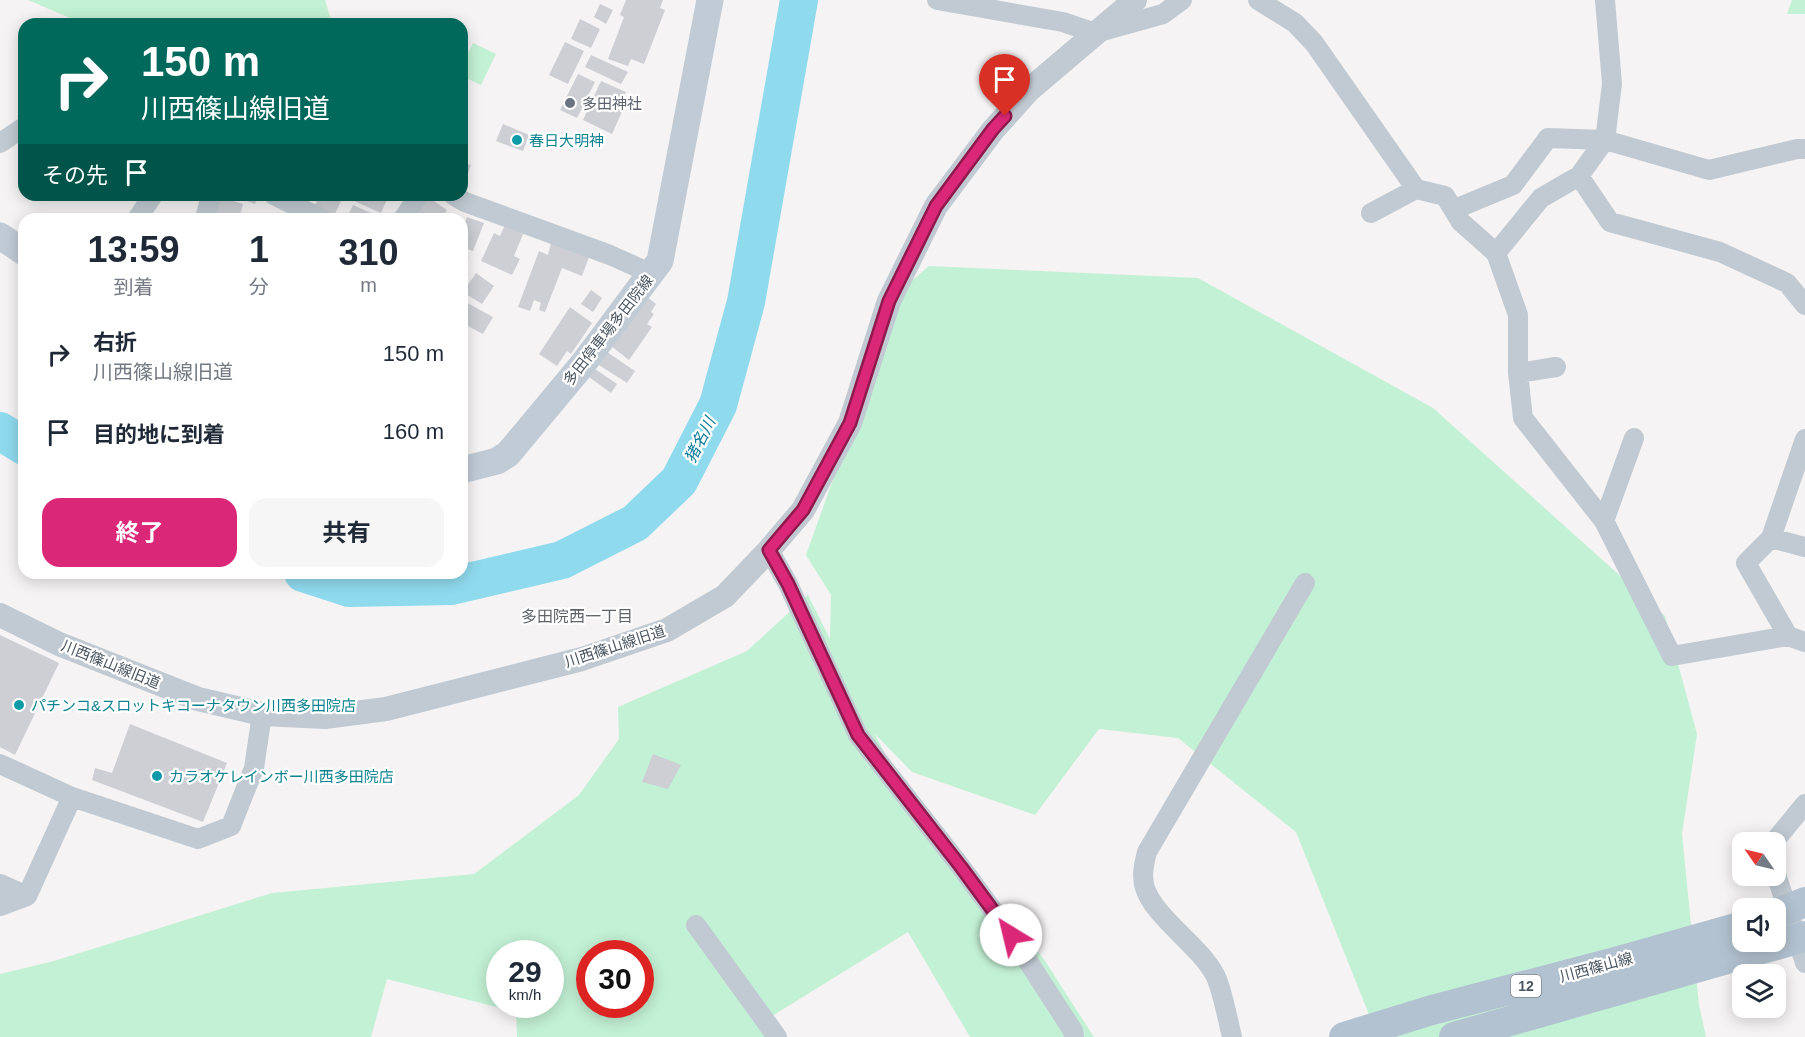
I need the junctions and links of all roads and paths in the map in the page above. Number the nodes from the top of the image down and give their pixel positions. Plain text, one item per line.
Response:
1 (710, 0) edge
2 (1135, 0) edge
3 (1182, 0) edge
4 (1258, 0) edge
5 (1605, 0) edge
6 (946, 2) edge
7 (1095, 33) junction
8 (18, 131) edge
9 (1605, 141) junction
10 (0, 143) edge
11 (1805, 149) edge
12 (1579, 176) junction
13 (1416, 189) junction
14 (286, 201) edge
15 (463, 201) edge
16 (1455, 209) junction
17 (310, 213) edge
18 (1371, 213) dead end
19 (0, 236) edge
20 (18, 248) edge
21 (1496, 253) junction
22 (652, 274) junction
23 (1805, 305) edge
24 (1556, 367) dead end
25 (1518, 373) junction
26 (1634, 438) dead end
27 (1805, 439) edge
28 (468, 468) edge
29 (1604, 521) junction
30 (1770, 538) junction
31 (1805, 547) edge
32 (769, 550) junction
33 (1305, 583) dead end
34 (0, 615) edge
35 (1796, 639) edge
36 (262, 714) junction
37 (0, 765) edge
38 (72, 797) junction
39 (1805, 804) edge
40 (1782, 832) edge
41 (0, 884) edge
42 (1780, 886) edge
43 (27, 896) junction
44 (1805, 902) edge
45 (0, 906) edge
46 (1786, 910) edge
47 (696, 925) dead end
48 (1732, 929) edge
49 (1805, 936) edge
50 (1805, 963) edge
51 (777, 1037) edge
52 (1074, 1037) edge
53 (1232, 1037) edge
54 (1344, 1037) edge
55 (1454, 1037) edge

1 - 22 main road, 多田停車場多田院線
2 - 7 street, 川西篠山線旧道
3 - 7 street
4 - 13 street
5 - 9 street
6 - 7 street
7 - 32 street, 川西篠山線旧道
8 - 10 street
9 - 11 street
9 - 12 street
9 - 16 street
12 - 21 street
12 - 23 street
13 - 16 street
13 - 18 street
14 - 17 street
15 - 22 street
16 - 21 street
19 - 20 main road
21 - 25 street
22 - 28 main road, 多田停車場多田院線
24 - 25 street
25 - 29 street
26 - 29 street
27 - 30 street
29 - 35 street
30 - 31 street
30 - 35 street
32 - 36 street, 川西篠山線旧道
32 - 52 street
33 - 53 street
34 - 36 street, 川西篠山線旧道
36 - 38 street
37 - 38 street
38 - 43 street
39 - 40 street
41 - 43 street
42 - 50 street
43 - 45 street
44 - 46 main road
47 - 51 street
48 - 54 main road, 川西篠山線 / 12
49 - 55 main road, 川西篠山線 / 12

